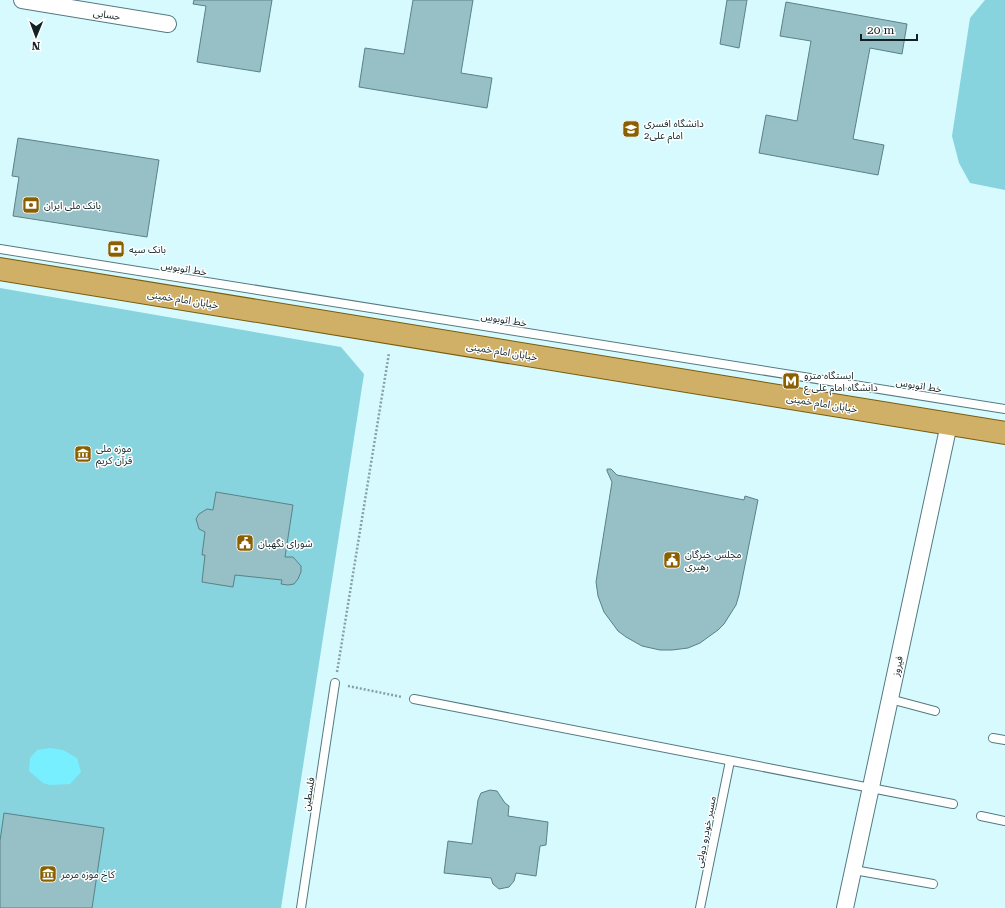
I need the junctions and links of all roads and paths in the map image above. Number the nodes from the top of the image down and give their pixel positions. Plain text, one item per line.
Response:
1 (22, 0) edge
2 (168, 24) dead end
3 (0, 249) edge
4 (0, 269) edge
5 (392, 333) junction
6 (1005, 409) edge
7 (949, 424) junction
8 (1005, 433) edge
9 (335, 683) junction
10 (414, 699) joint
11 (890, 699) junction
12 (935, 711) dead end
13 (993, 738) dead end
14 (1005, 740) edge
15 (730, 761) junction
16 (871, 788) junction
17 (953, 804) dead end
18 (981, 816) dead end
19 (1005, 821) edge
20 (854, 870) junction
21 (933, 884) dead end
22 (703, 907) edge
23 (301, 908) edge
24 (845, 908) edge

1 - 2 street, حسابی
3 - 6 lane, خط اتوبوس
4 - 5 main road, خیابان امام خمینی
5 - 7 main road, خیابان امام خمینی
5 - 9 path
7 - 8 main road, خیابان امام خمینی
7 - 11 street, فیروز
9 - 10 path
9 - 23 lane, فلسطین
10 - 15 lane
11 - 12 lane
11 - 16 street, فیروز
13 - 14 lane
15 - 16 lane
15 - 22 lane, مسیر خودرو دولتی
16 - 17 lane
16 - 20 street, فیروز
18 - 19 lane
20 - 21 lane
20 - 24 street, فیروز

